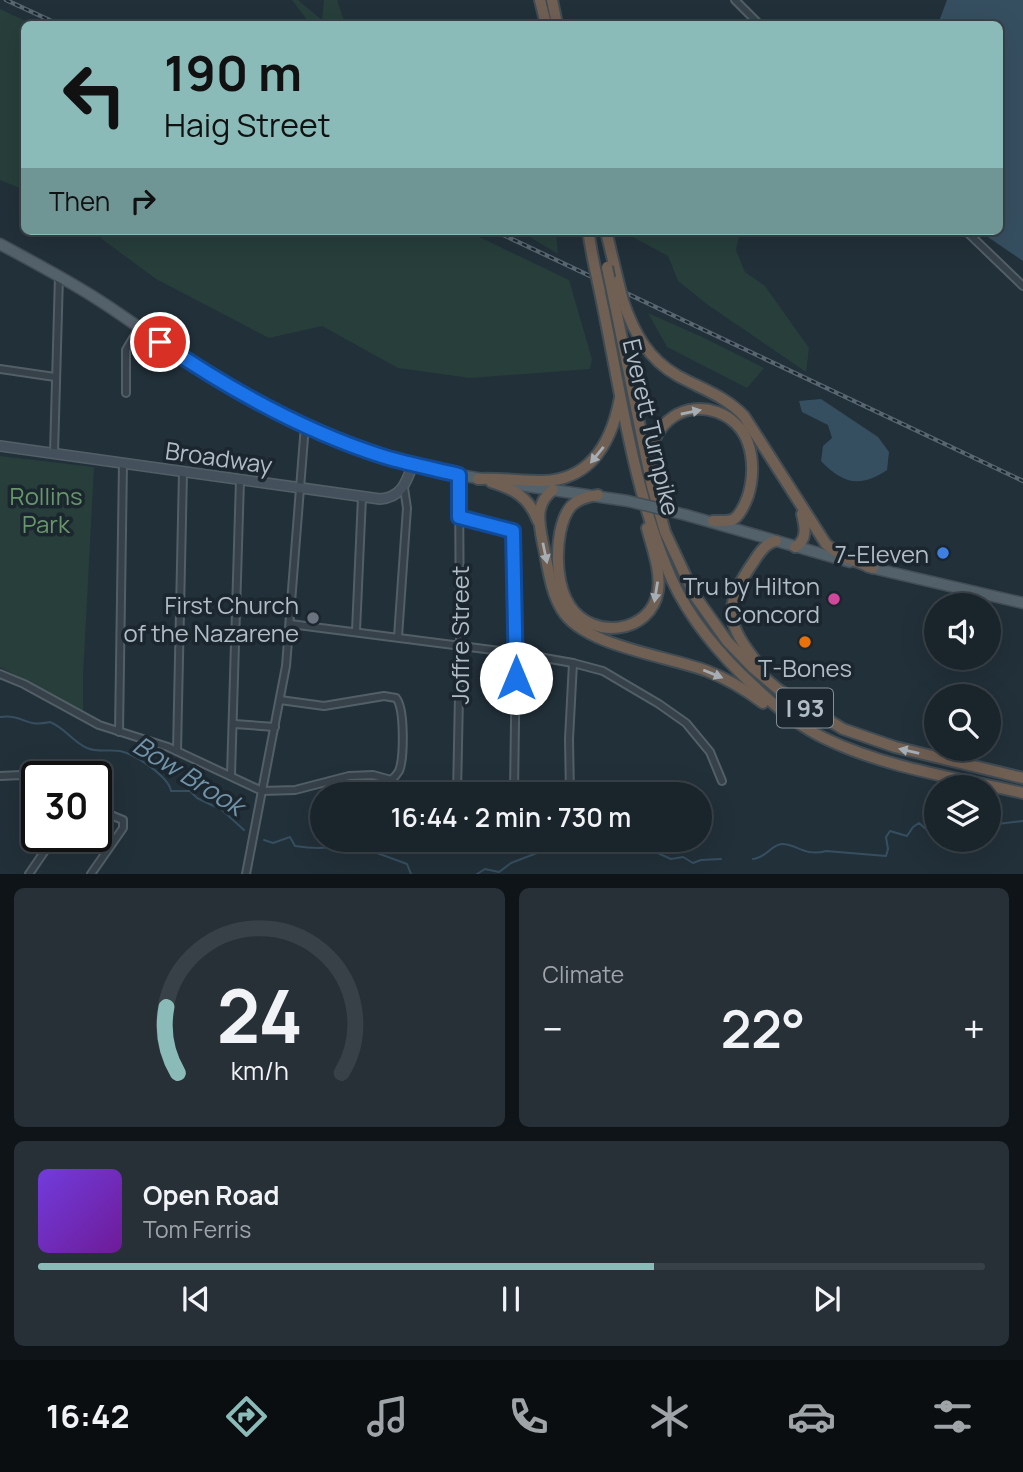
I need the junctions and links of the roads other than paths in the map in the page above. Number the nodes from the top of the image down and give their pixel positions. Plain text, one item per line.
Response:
1 (541, 0) edge
2 (552, 0) edge
3 (735, 0) edge
4 (544, 21) edge
5 (556, 21) edge
6 (756, 21) edge
7 (589, 235) edge
8 (601, 235) edge
9 (607, 235) edge
10 (970, 235) edge
11 (0, 244) edge
12 (59, 276) junction
13 (1023, 286) edge
14 (619, 303) junction
15 (139, 328) junction
16 (0, 369) edge
17 (55, 377) junction
18 (621, 392) junction
19 (126, 393) dead end
20 (305, 425) junction
21 (0, 446) edge
22 (54, 453) junction
23 (123, 463) junction
24 (413, 464) junction
25 (183, 472) junction
26 (459, 475) junction
27 (478, 478) junction
28 (240, 480) junction
29 (300, 488) junction
30 (404, 488) junction
31 (553, 490) junction
32 (598, 495) junction
33 (362, 497) junction
34 (643, 501) junction
35 (798, 501) junction
36 (657, 507) junction
37 (459, 517) junction
38 (713, 521) junction
39 (539, 524) junction
40 (776, 541) junction
41 (795, 547) junction
42 (873, 568) junction
43 (1023, 603) edge
44 (290, 624) junction
45 (356, 631) junction
46 (398, 637) junction
47 (460, 646) junction
48 (516, 653) junction
49 (573, 663) junction
50 (0, 674) edge
51 (785, 694) junction
52 (280, 700) junction
53 (234, 724) junction
54 (275, 727) junction
55 (119, 732) junction
56 (822, 737) junction
57 (177, 751) junction
58 (21, 775) edge
59 (231, 775) junction
60 (0, 776) edge
61 (1023, 778) edge
62 (391, 780) junction
63 (722, 781) dead end
64 (393, 782) edge
65 (457, 782) edge
66 (514, 782) edge
67 (570, 782) edge
68 (262, 791) junction
69 (1023, 793) edge
70 (112, 816) edge
71 (112, 845) edge
72 (44, 852) edge
73 (107, 852) edge
74 (29, 873) edge
75 (91, 873) edge
76 (246, 873) edge

1 - 4 highway
2 - 5 highway
3 - 6 street
7 - 18 highway, Everett Turnpike / I 93, bridge
8 - 14 highway, Everett Turnpike / I 93, bridge
9 - 14 highway, bridge
10 - 13 street
11 - 12 main road
12 - 15 main road
12 - 17 street
14 - 35 highway
14 - 36 highway, Everett Turnpike / I 93
15 - 19 street
15 - 20 main road
16 - 17 street
17 - 22 street
18 -> 27 highway
18 - 34 highway, Everett Turnpike / I 93
20 - 24 main road
20 - 29 street
21 - 22 street, Broadway
22 - 23 street, Broadway
23 - 25 street, Broadway
23 - 55 street
24 - 26 main road
24 - 30 street
25 - 28 street, Broadway
25 - 57 street
26 - 27 main road
26 - 37 street, Joffre Street
27 - 31 main road
27 - 39 highway
28 - 29 street, Broadway
28 - 53 street
29 - 33 street, Broadway
29 - 44 street
30 - 33 street, Broadway
30 - 46 street
31 - 32 main road
31 - 39 highway
34 -> 32 highway
32 - 38 main road, bridge
33 - 45 street
34 - 56 highway, Everett Turnpike / I 93
35 - 41 highway
35 - 42 highway
36 -> 38 highway
36 - 51 highway, Everett Turnpike / I 93
37 - 47 street, Joffre Street
37 - 48 street
38 - 40 main road
39 -> 56 highway
40 - 41 main road
40 - 51 highway
41 - 42 main road
42 - 43 main road
44 - 45 street
44 - 52 street
45 - 46 street
46 - 47 street
47 - 48 street
47 - 65 street, Joffre Street
48 - 49 street
48 - 66 street
49 - 63 street
49 - 67 street
50 - 55 street
61 -> 51 highway, Everett Turnpike / I 93
52 - 54 street
52 - 62 street
53 - 54 street
53 - 59 street
54 - 68 street
55 - 57 street
56 - 69 highway, Everett Turnpike / I 93
57 - 59 street
58 - 60 street
59 - 68 street
62 - 64 street
62 - 68 street
68 - 76 street
70 - 71 street
72 - 74 street
73 - 75 street

